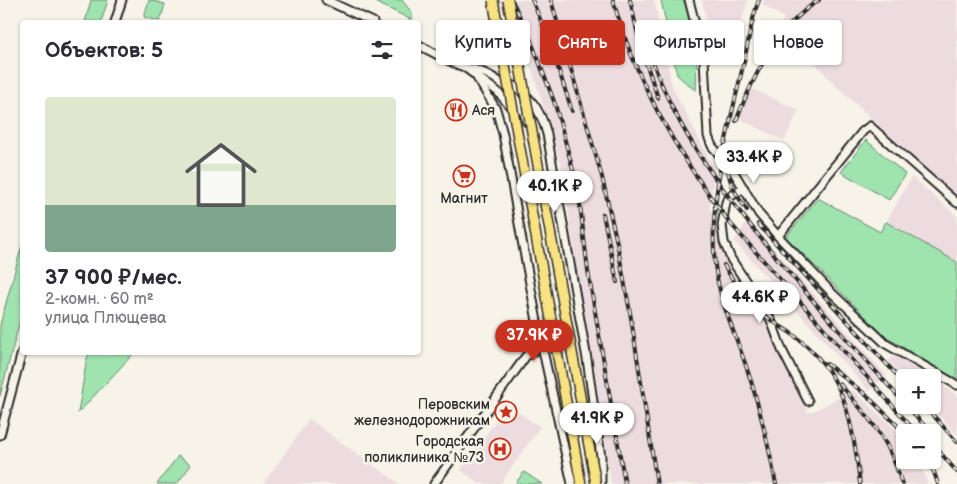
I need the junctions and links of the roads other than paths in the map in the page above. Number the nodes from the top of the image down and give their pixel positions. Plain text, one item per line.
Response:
1 (122, 0) edge
2 (328, 0) edge
3 (493, 0) edge
4 (508, 0) edge
5 (689, 0) edge
6 (116, 20) edge
7 (369, 20) edge
8 (421, 46) edge
9 (465, 68) junction
10 (474, 74) junction
11 (494, 78) junction
12 (744, 188) junction
13 (957, 203) edge
14 (778, 236) junction
15 (568, 343) junction
16 (557, 345) junction
17 (21, 355) edge
18 (957, 385) edge
19 (808, 401) dead end
20 (0, 435) edge
21 (434, 484) edge
22 (572, 484) edge
23 (581, 484) edge
24 (595, 484) edge
25 (601, 484) edge

1 - 6 street
2 - 7 street
3 - 23 main road, bridge
4 - 24 main road, bridge
5 - 12 street
8 - 9 street
9 - 10 street
9 - 11 street
10 - 16 street
10 - 22 street, bridge
11 - 15 street
11 - 25 street
12 - 14 street
12 - 19 street
13 - 14 street
14 - 18 street
15 - 16 street
15 - 24 street
16 - 21 street
16 - 23 street
17 - 20 street

